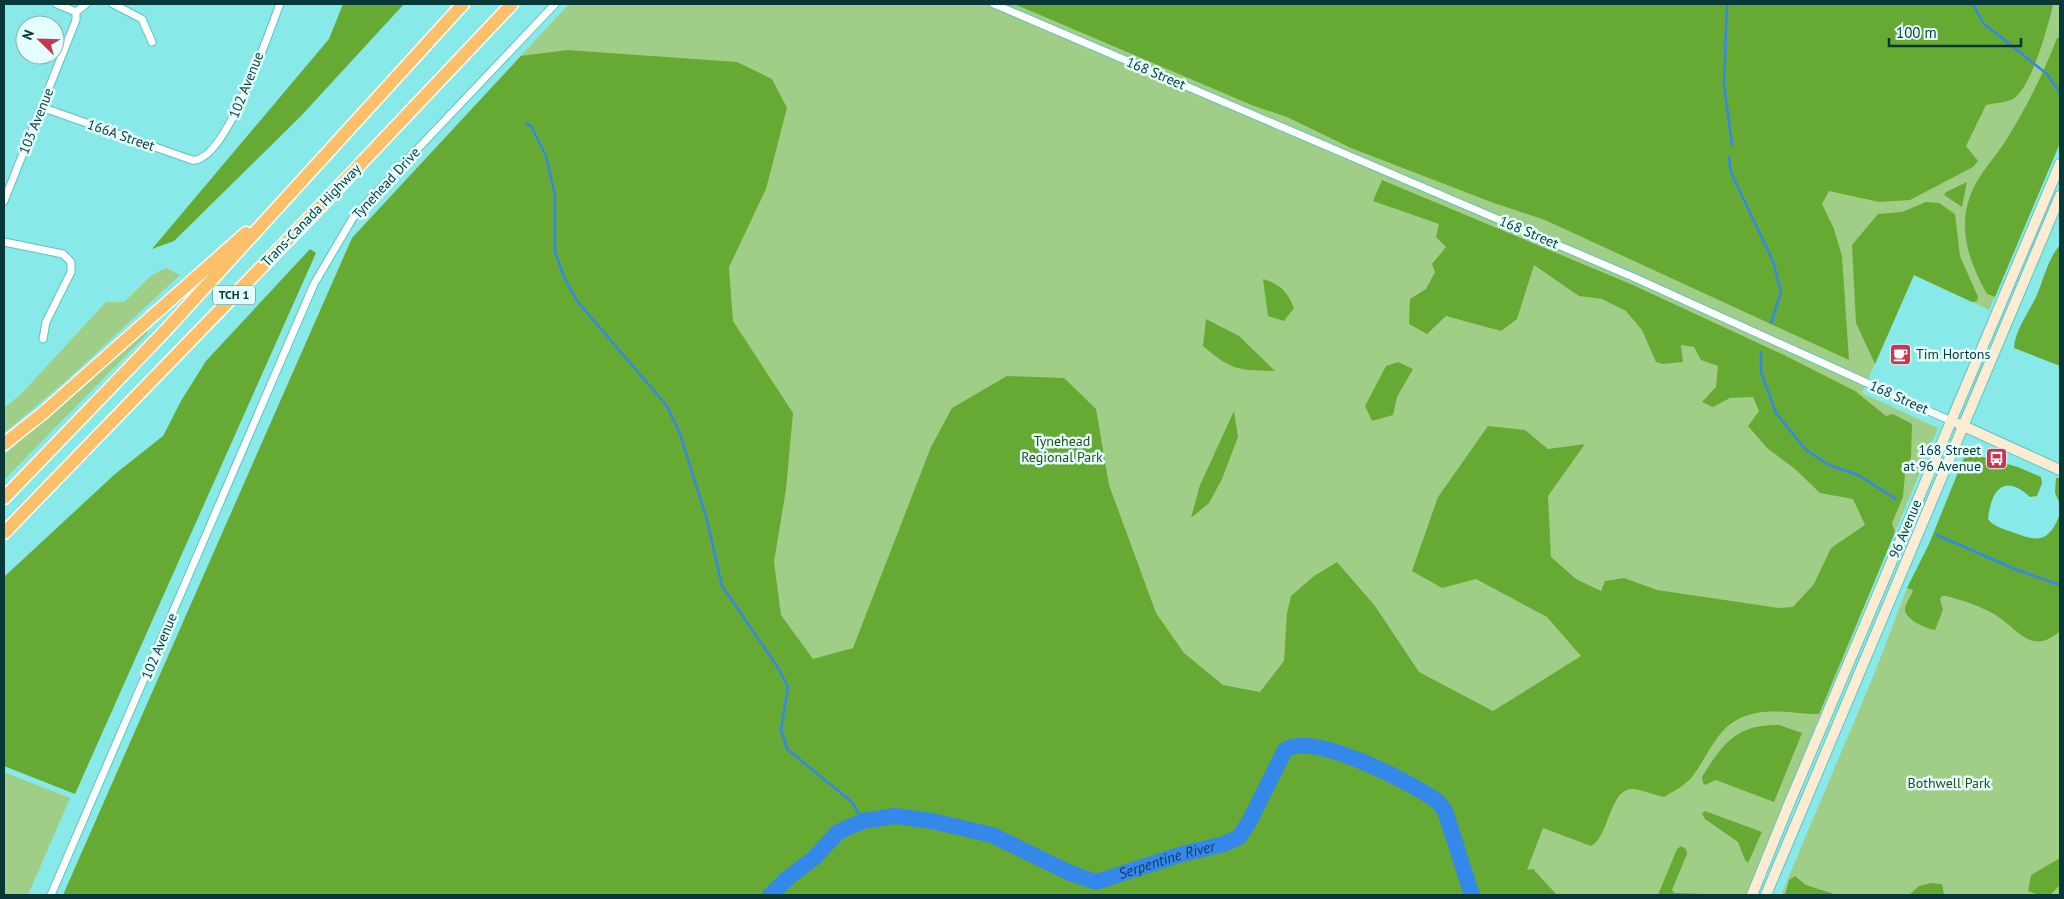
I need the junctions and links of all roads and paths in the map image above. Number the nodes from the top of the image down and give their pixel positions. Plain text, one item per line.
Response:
1 (57, 4) edge
2 (86, 4) edge
3 (112, 4) edge
4 (280, 4) edge
5 (463, 4) edge
6 (512, 4) edge
7 (555, 4) edge
8 (994, 4) edge
9 (76, 12) junction
10 (152, 42) dead end
11 (41, 107) junction
12 (201, 159) joint
13 (2060, 164) edge
14 (291, 193) junction
15 (2060, 196) edge
16 (4, 201) edge
17 (4, 242) edge
18 (43, 339) dead end
19 (267, 396) joint
20 (1951, 421) junction
21 (1963, 426) junction
22 (4, 444) edge
23 (2060, 470) edge
24 (4, 498) edge
25 (4, 533) edge
26 (51, 895) edge
27 (1752, 895) edge
28 (1766, 895) edge

1 - 9 street
2 - 9 street
3 - 10 street
4 - 12 street, 102 Avenue
5 - 14 highway, Trans-Canada Highway / TCH 1
6 - 25 highway, Trans-Canada Highway / TCH 1
7 - 19 street, Tynehead Drive
8 - 20 street, 168 Street
9 - 11 street, 103 Avenue
11 - 12 street, 166A Street
11 - 16 street, 103 Avenue
13 - 20 main road, 96 Avenue
14 - 22 highway
14 - 24 highway, Trans-Canada Highway / TCH 1
15 - 21 main road, 96 Avenue
17 - 18 street
19 - 26 street, 102 Avenue
20 - 21 main road, 168 Street
20 - 27 main road, 96 Avenue
21 - 23 main road, 168 Street
21 - 28 main road, 96 Avenue

